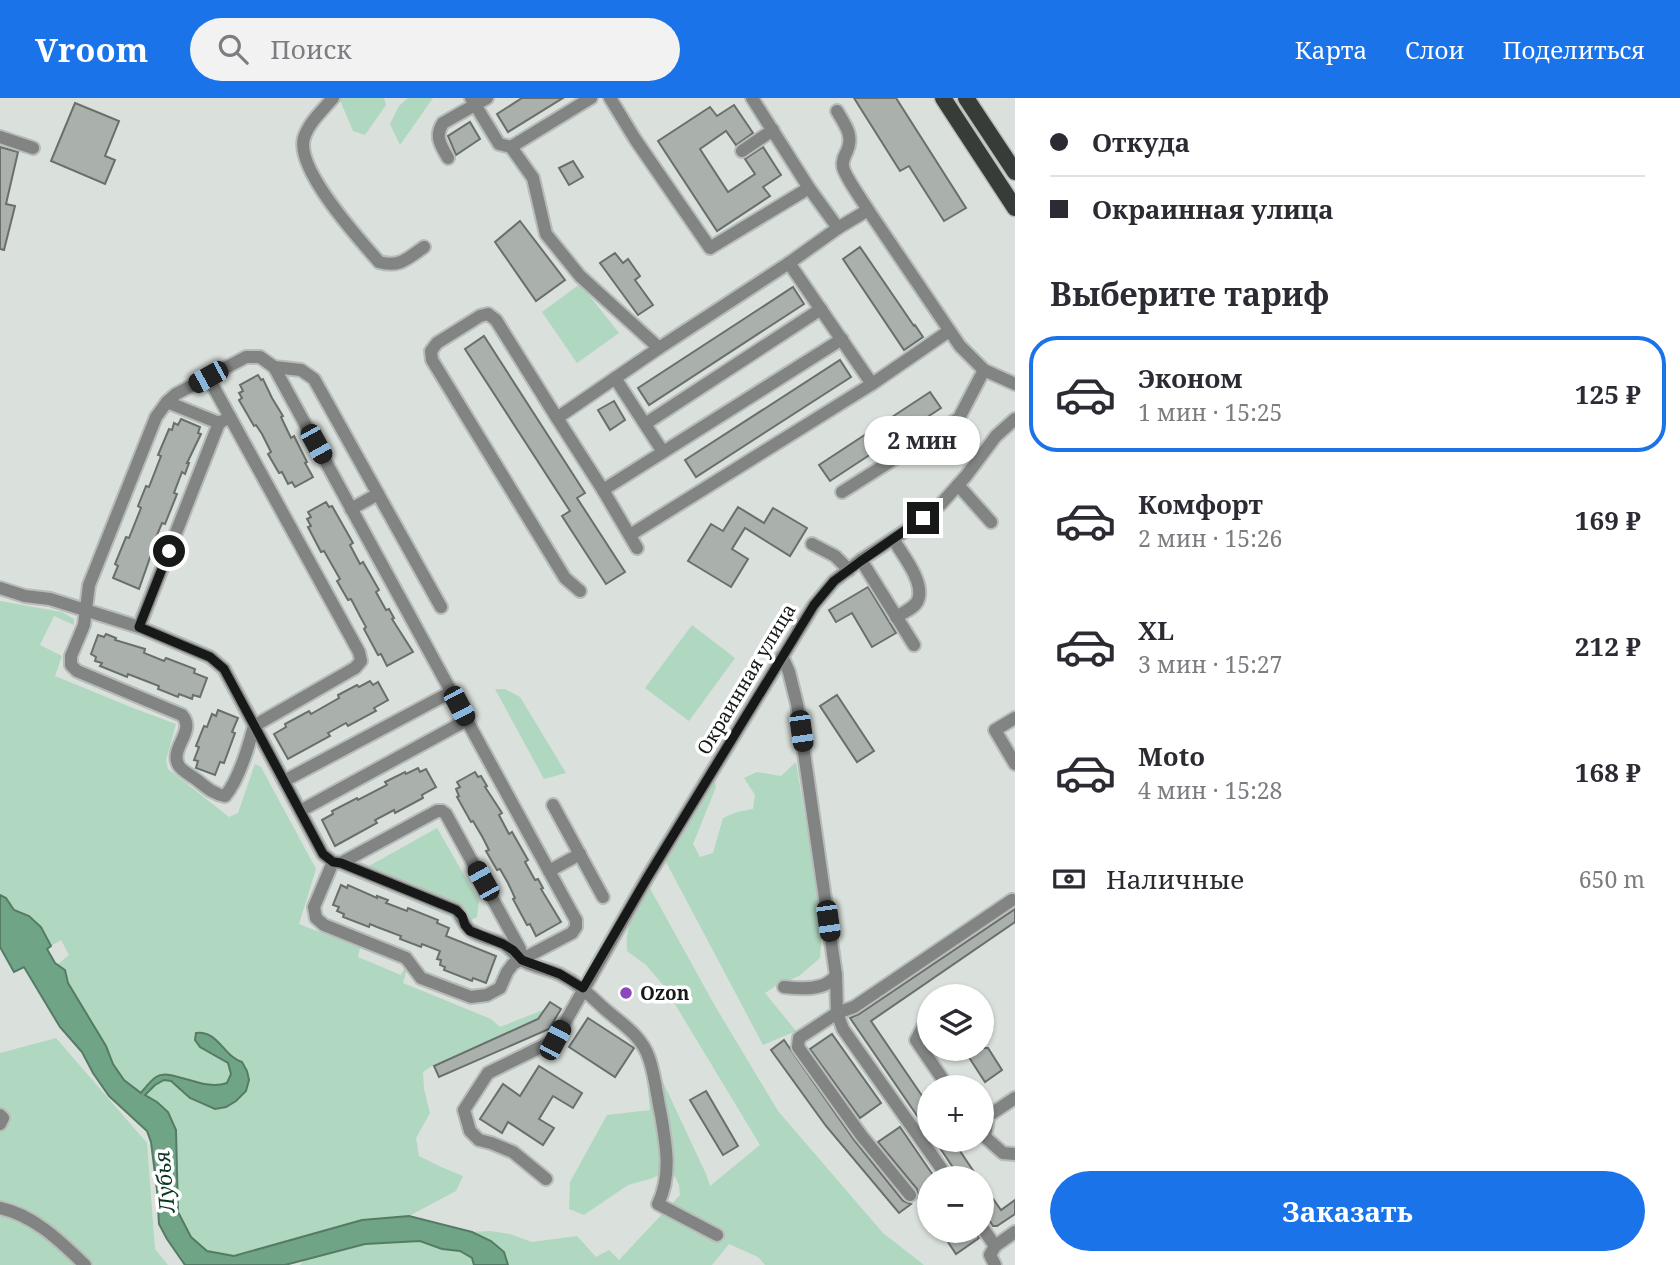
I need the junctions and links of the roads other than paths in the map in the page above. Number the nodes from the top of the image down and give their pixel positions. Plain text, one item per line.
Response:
1 (333, 98) edge
2 (591, 98) edge
3 (610, 98) edge
4 (752, 98) edge
5 (943, 98) edge
6 (966, 98) edge
7 (478, 100) edge
8 (837, 111) dead end
9 (773, 130) junction
10 (0, 137) edge
11 (511, 147) junction
12 (33, 148) dead end
13 (741, 151) dead end
14 (448, 158) dead end
15 (1015, 172) edge
16 (808, 188) junction
17 (1015, 208) edge
18 (867, 210) junction
19 (838, 228) junction
20 (424, 247) dead end
21 (789, 263) junction
22 (821, 309) junction
23 (949, 331) junction
24 (842, 339) junction
25 (659, 348) junction
26 (274, 367) junction
27 (985, 370) junction
28 (208, 377) junction
29 (615, 377) junction
30 (872, 384) junction
31 (1015, 384) edge
32 (167, 402) junction
33 (557, 418) junction
34 (1015, 419) edge
35 (225, 420) junction
36 (645, 424) junction
37 (663, 452) junction
38 (958, 485) junction
39 (603, 490) junction
40 (842, 492) dead end
41 (378, 494) junction
42 (351, 509) junction
43 (990, 522) dead end
44 (630, 535) junction
45 (892, 539) junction
46 (812, 544) dead end
47 (637, 548) dead end
48 (861, 561) junction
49 (849, 570) junction
50 (0, 588) edge
51 (580, 592) dead end
52 (441, 607) dead end
53 (86, 611) junction
54 (896, 617) junction
55 (139, 627) junction
56 (914, 645) dead end
57 (782, 656) junction
58 (451, 692) junction
59 (1015, 718) edge
60 (467, 720) junction
61 (254, 726) junction
62 (1015, 764) edge
63 (284, 781) junction
64 (553, 805) dead end
65 (300, 811) junction
66 (580, 854) junction
67 (337, 863) junction
68 (549, 871) junction
69 (603, 897) dead end
70 (1012, 900) dead end
71 (522, 960) junction
72 (836, 975) junction
73 (784, 987) dead end
74 (583, 988) junction
75 (837, 1013) junction
76 (1015, 1098) edge
77 (994, 1109) edge
78 (0, 1115) edge
79 (0, 1124) edge
80 (994, 1146) edge
81 (1015, 1154) edge
82 (939, 1166) edge
83 (546, 1179) dead end
84 (910, 1195) dead end
85 (0, 1208) edge
86 (1015, 1231) edge
87 (717, 1235) dead end
88 (993, 1243) edge
89 (995, 1246) junction
90 (85, 1265) edge
91 (995, 1265) edge

1 - 20 street
2 - 11 street
3 - 16 street
4 - 9 street
5 - 17 main road
6 - 15 main road
7 - 11 street
7 - 14 street
8 - 18 street
9 - 13 street
9 - 16 street
10 - 12 street
11 - 25 street
16 - 19 street
18 - 19 street
18 - 23 street
19 - 21 street
21 - 22 street
21 - 25 street
22 - 24 street
22 - 36 street
23 - 27 street
23 - 30 street
24 - 30 street
24 - 37 street
25 - 29 street
26 - 28 street
26 - 41 street
26 - 42 street
27 - 31 street
27 - 40 street
28 - 32 street
28 - 35 street
29 - 33 street
29 - 36 street
30 - 44 street
32 - 35 street
32 - 53 street
33 - 39 street
33 - 51 street
34 - 38 street, Окраинная улица
35 - 55 street
35 - 61 street
36 - 37 street
37 - 39 street
38 - 43 street
38 - 45 street, Окраинная улица
39 - 44 street
41 - 42 street
41 - 52 street
42 - 58 street
44 - 47 street
45 - 48 street, Окраинная улица
45 - 54 street
46 - 49 street
48 - 49 street, Окраинная улица
48 - 54 street
49 - 57 street, Окраинная улица
50 - 53 street
53 - 55 street
53 - 61 street
54 - 56 street
55 - 61 street
57 - 72 street
57 - 74 street, Окраинная улица
58 - 60 street
58 - 63 street
59 - 62 street
60 - 65 street
60 - 68 street
61 - 63 street
63 - 65 street
64 - 66 street
65 - 67 street
66 - 68 street
66 - 69 street
67 - 71 street
67 - 71 street
67 - 71 street
68 - 71 street
70 - 75 street
71 - 74 street
72 - 73 street
72 - 75 street
74 - 83 street, Окраинная улица
74 - 87 street
75 - 82 street
75 - 84 street
76 - 77 street
78 - 79 street
80 - 81 street
85 - 90 street
86 - 89 street
88 - 89 street
89 - 91 street

